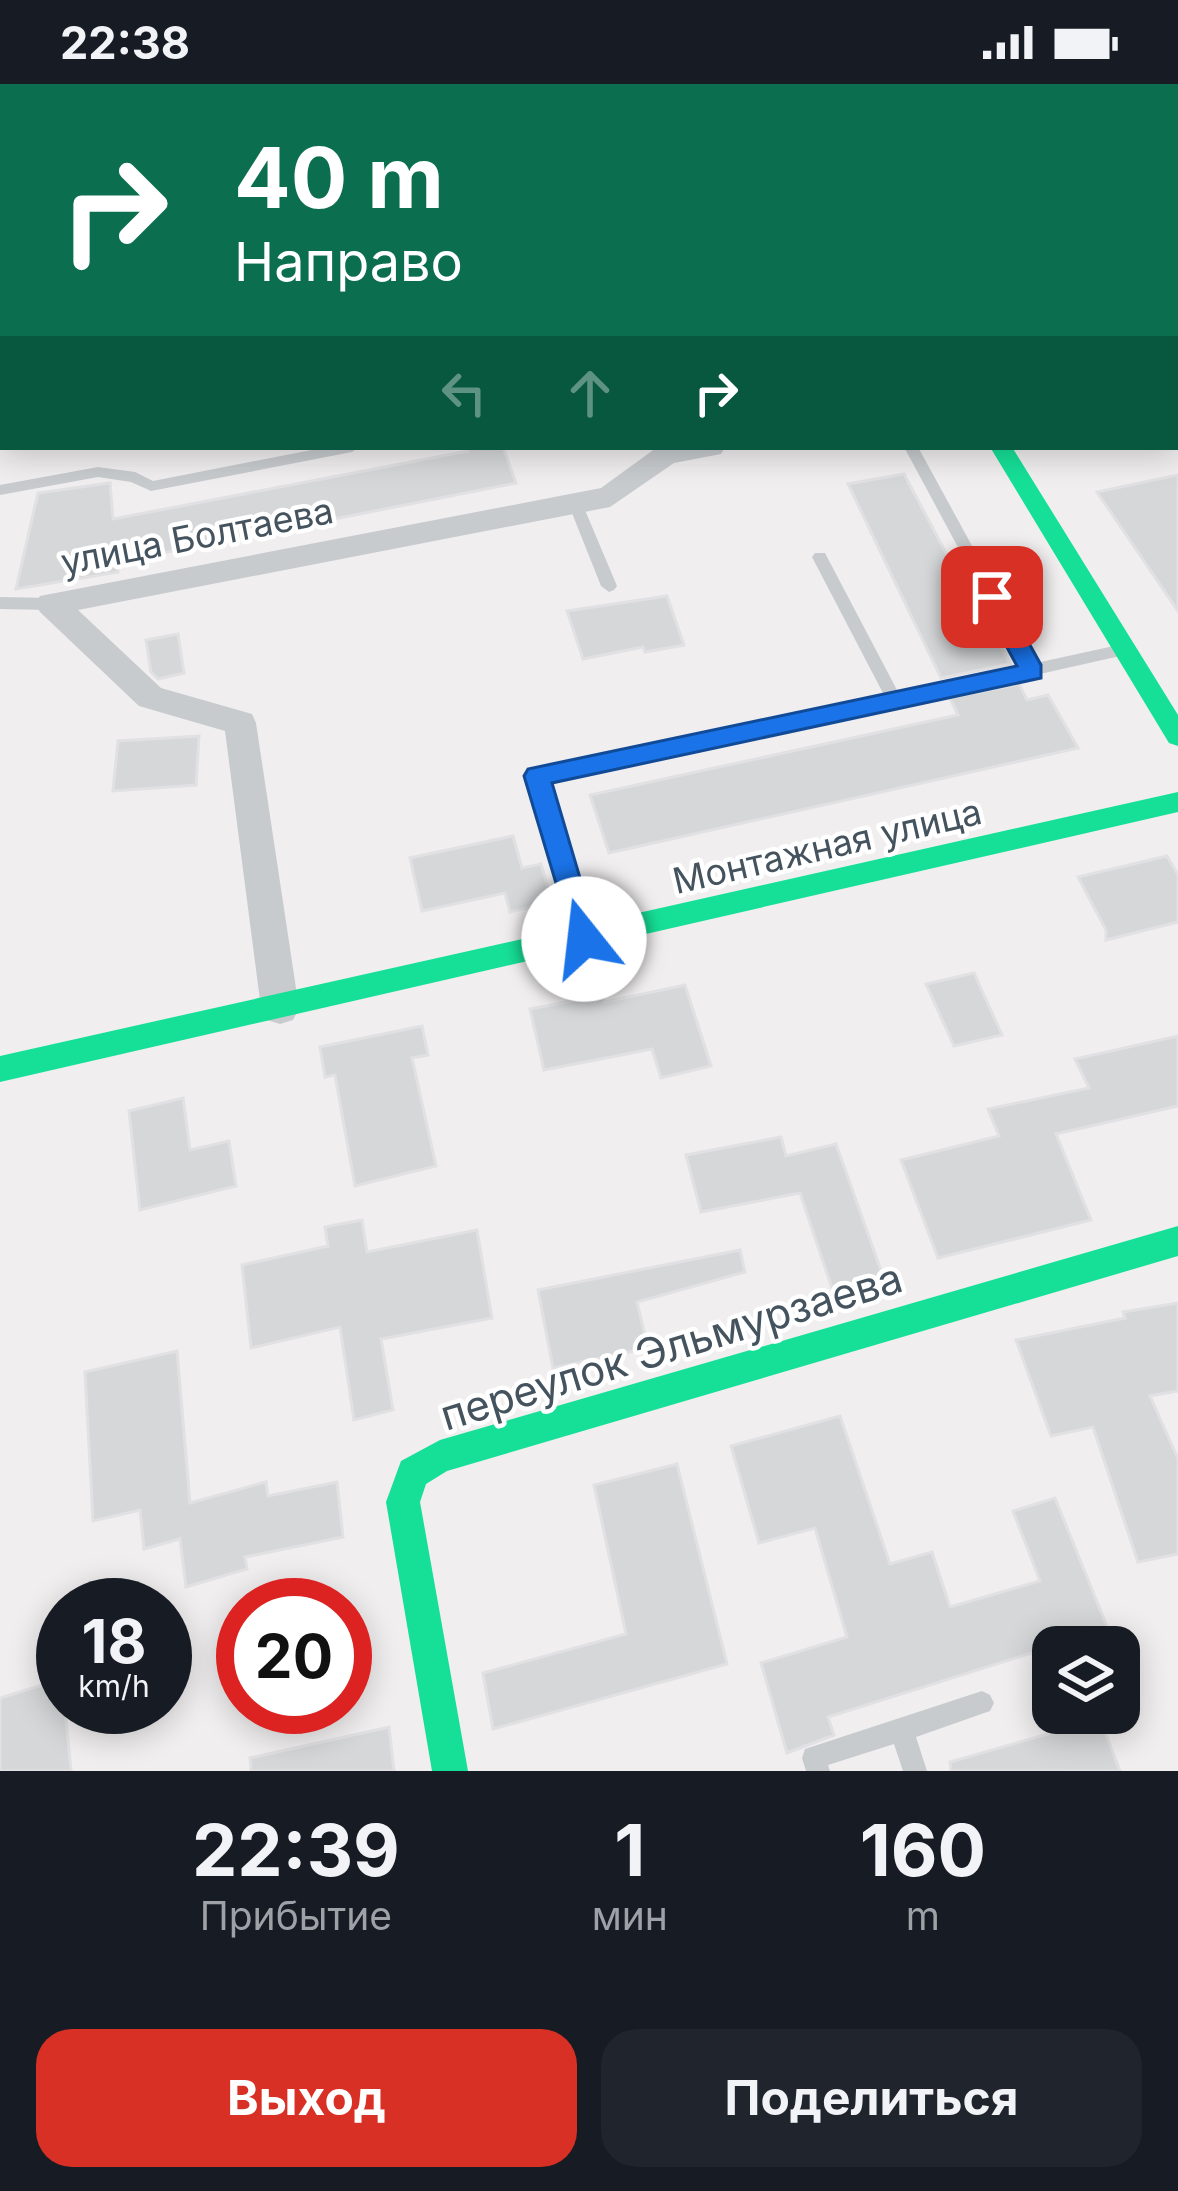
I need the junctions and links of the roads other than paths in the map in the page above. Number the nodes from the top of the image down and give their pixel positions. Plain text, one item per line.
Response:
1 (337, 450) edge
2 (694, 450) edge
3 (913, 450) edge
4 (1003, 450) edge
5 (0, 490) edge
6 (575, 503) junction
7 (820, 556) dead end
8 (609, 586) dead end
9 (0, 603) edge
10 (51, 604) junction
11 (1125, 650) junction
12 (1033, 672) junction
13 (895, 700) junction
14 (1178, 736) edge
15 (1178, 802) edge
16 (584, 939) junction
17 (280, 1008) junction
18 (0, 1069) edge
19 (1178, 1240) edge
20 (982, 1703) dead end
21 (901, 1730) junction
22 (450, 1771) edge
23 (818, 1771) edge
24 (915, 1771) edge

1 - 5 lane
2 - 6 street, улица Болтаева
3 - 12 lane
4 - 11 street
6 - 8 lane
6 - 10 street, улица Болтаева
7 - 13 lane
9 - 10 lane
10 - 17 street, улица Болтаева
11 - 12 lane
11 - 14 street
12 - 13 lane
13 - 16 lane
15 - 16 street, Монтажная улица
16 - 17 street, Монтажная улица
17 - 18 street, Монтажная улица
19 - 22 street, переулок Эльмурзаева
20 - 21 lane
21 - 23 lane
21 - 24 lane

